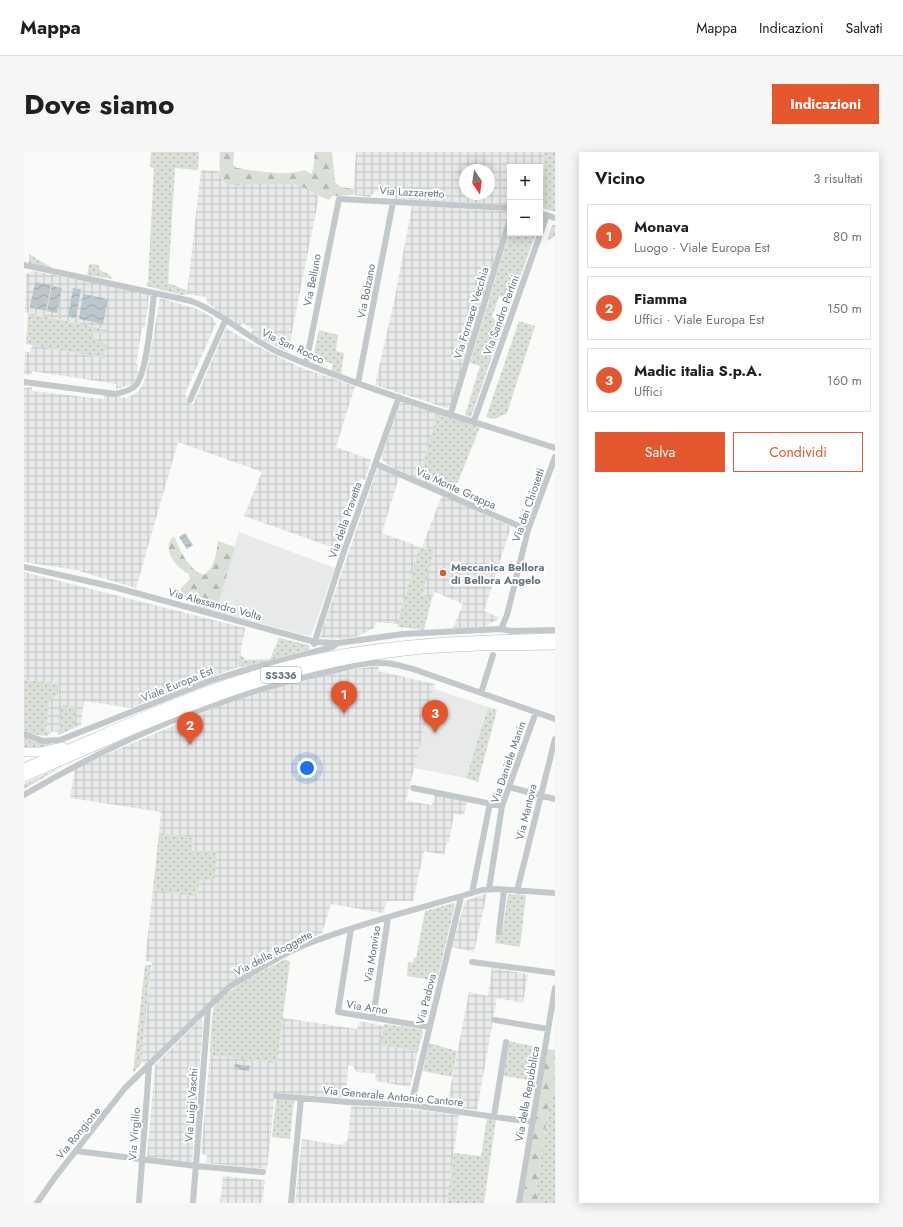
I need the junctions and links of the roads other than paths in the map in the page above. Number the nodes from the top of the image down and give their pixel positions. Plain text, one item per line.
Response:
1 (338, 200) joint
2 (393, 202) junction
3 (507, 208) edge
4 (543, 214) edge
5 (555, 218) edge
6 (507, 229) edge
7 (536, 236) edge
8 (24, 265) edge
9 (154, 293) junction
10 (225, 321) junction
11 (306, 364) junction
12 (24, 382) edge
13 (358, 383) junction
14 (399, 397) junction
15 (190, 400) dead end
16 (451, 413) junction
17 (474, 421) junction
18 (555, 448) edge
19 (555, 457) edge
20 (376, 464) junction
21 (528, 530) junction
22 (24, 567) edge
23 (501, 630) junction
24 (555, 630) edge
25 (555, 638) edge
26 (315, 642) junction
27 (338, 643) junction
28 (555, 645) edge
29 (313, 651) junction
30 (493, 655) dead end
31 (481, 692) junction
32 (536, 712) junction
33 (555, 719) edge
34 (108, 733) junction
35 (24, 734) edge
36 (555, 739) edge
37 (24, 752) edge
38 (24, 768) edge
39 (548, 768) junction
40 (555, 770) edge
41 (24, 777) edge
42 (509, 787) junction
43 (413, 788) dead end
44 (24, 794) edge
45 (541, 795) junction
46 (555, 799) edge
47 (490, 803) junction
48 (502, 806) junction
49 (489, 889) junction
50 (504, 890) junction
51 (517, 891) junction
52 (472, 893) junction
53 (555, 893) edge
54 (461, 897) junction
55 (388, 918) junction
56 (351, 929) junction
57 (499, 932) dead end
58 (472, 962) dead end
59 (555, 973) edge
60 (555, 988) edge
61 (208, 1009) junction
62 (373, 1018) junction
63 (495, 1020) dead end
64 (429, 1027) junction
65 (548, 1029) junction
66 (506, 1042) dead end
67 (149, 1066) junction
68 (137, 1077) joint
69 (276, 1096) dead end
70 (301, 1098) junction
71 (411, 1105) junction
72 (494, 1116) junction
73 (532, 1122) junction
74 (76, 1151) junction
75 (143, 1160) junction
76 (196, 1166) junction
77 (263, 1172) dead end
78 (37, 1203) edge
79 (139, 1203) edge
80 (193, 1203) edge
81 (291, 1203) edge
82 (519, 1203) edge

1 - 2 street, Via Lazzaretto
1 - 11 street, Via Belluno
2 - 3 street, Via Lazzaretto
2 - 13 street, Via Bolzano
4 - 5 street
6 - 16 street, Via Fornace Vecchia
7 - 17 street, Via Sandro Pertini
8 - 9 street, Via San Rocco
9 - 10 street, Via San Rocco
9 - 12 street
10 - 11 street, Via San Rocco
10 - 15 street
11 - 13 street, Via San Rocco
13 - 14 street, Via San Rocco
14 - 16 street, Via San Rocco
14 - 20 street, Via della Pravetta
16 - 17 street, Via San Rocco
17 - 18 street, Via San Rocco
19 - 21 street, Via dei Chiosetti
20 - 21 street, Via Monte Grappa
20 - 26 street, Via della Pravetta
21 - 23 street, Via dei Chiosetti
22 - 26 street, Via Alessandro Volta
23 - 24 street
23 - 27 street, Via Alessandro Volta
25 - 34 highway, SS336
26 - 27 street, Via Alessandro Volta
26 - 29 street, Via della Pravetta
27 - 29 street, Viale Europa Est
28 - 41 highway, SS336
29 - 35 street, Viale Europa Est
30 - 31 street
31 - 32 street
31 - 44 street
32 - 33 street
32 - 42 street, Via Daniele Manin
34 - 37 highway
34 - 38 highway, SS336
36 - 39 street, Via Mantova
39 - 40 street
39 - 45 street, Via Mantova
42 - 45 street
42 - 48 street, Via Daniele Manin
43 - 47 street
45 - 46 street
45 - 51 street, Via Mantova
47 - 48 street
47 - 52 street
48 - 49 street, Via Daniele Manin
49 - 50 street, Via delle Roggette
49 - 52 street, Via delle Roggette
50 - 51 street, Via delle Roggette
50 - 57 street
51 - 53 street, Via delle Roggette
52 - 54 street, Via delle Roggette
54 - 55 street, Via delle Roggette
54 - 64 street, Via Padova
55 - 56 street, Via delle Roggette
55 - 62 street, Via Monviso
56 - 61 street, Via delle Roggette
56 - 62 street, Via Arno
58 - 59 street
60 - 65 street, Via della Repubblica
61 - 67 street, Via delle Roggette
61 - 76 street, Via Luigi Vaschi
62 - 64 street, Via Arno
63 - 65 street
64 - 71 street, Via Padova
65 - 73 street, Via della Repubblica
66 - 72 street
67 - 68 street, Via delle Roggette
67 - 75 street, Via Virgilio
68 - 74 street, Via Rongione
69 - 70 street, Via Generale Antonio Cantore
70 - 71 street, Via Generale Antonio Cantore
70 - 81 street
71 - 72 street, Via Generale Antonio Cantore
72 - 73 street, Via Generale Antonio Cantore
73 - 82 street, Via della Repubblica
74 - 75 street
74 - 78 street, Via Rongione
75 - 76 street
75 - 79 street, Via Virgilio
76 - 77 street
76 - 80 street, Via Luigi Vaschi

